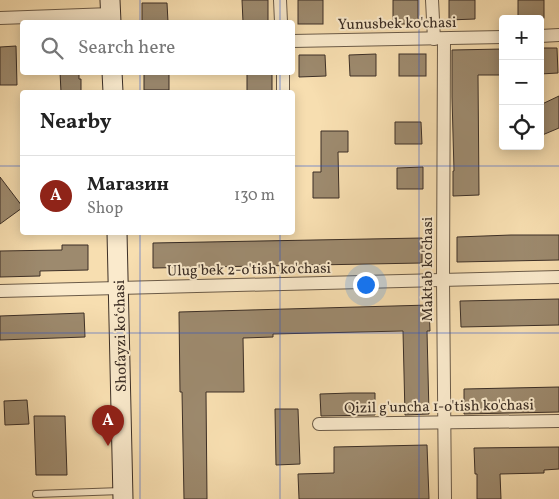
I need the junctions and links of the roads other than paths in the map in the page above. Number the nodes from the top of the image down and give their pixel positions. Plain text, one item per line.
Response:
1 (280, 0) edge
2 (432, 0) edge
3 (111, 12) edge
4 (0, 18) edge
5 (281, 20) edge
6 (559, 35) edge
7 (544, 36) edge
8 (499, 37) edge
9 (439, 39) junction
10 (295, 42) edge
11 (112, 75) edge
12 (283, 75) edge
13 (113, 90) edge
14 (283, 90) edge
15 (117, 235) edge
16 (559, 277) edge
17 (443, 280) junction
18 (119, 288) junction
19 (0, 291) edge
20 (559, 421) edge
21 (444, 422) junction
22 (319, 424) dead end
23 (36, 494) dead end
24 (123, 495) edge
25 (445, 499) edge

1 - 5 street
2 - 9 street, Maktab ko'chasi
3 - 4 street
6 - 7 street
8 - 9 street, Yunusbek ko'chasi
9 - 10 street, Yunusbek ko'chasi
9 - 17 street, Maktab ko'chasi
11 - 13 street
12 - 14 street
15 - 18 street, Shofayzi koʻchasi
16 - 17 street, Ulug'bek 2-o'tish ko'chasi
17 - 18 street, Ulug'bek 2-o'tish ko'chasi
17 - 21 street, Maktab ko'chasi
18 - 19 street, Ulug'bek 2-o'tish ko'chasi
18 - 24 street, Shofayzi koʻchasi
20 - 21 street, Qizil g'uncha 1-o'tish ko'chasi
21 - 22 street, Qizil g'uncha 1-o'tish ko'chasi
21 - 25 street, Maktab ko'chasi
23 - 24 lane

